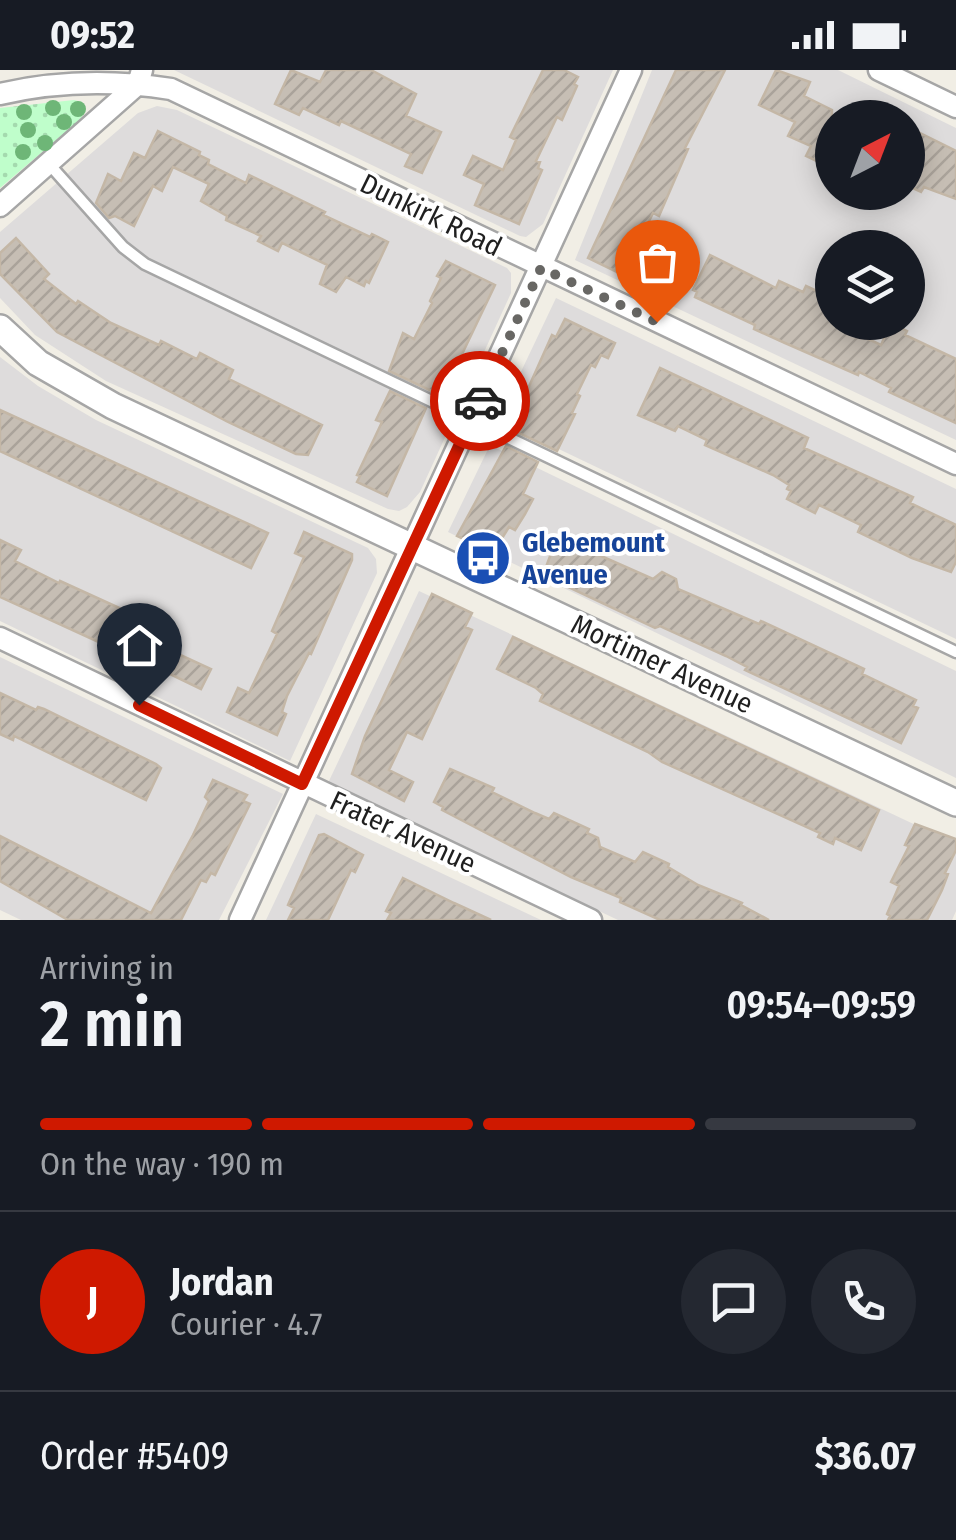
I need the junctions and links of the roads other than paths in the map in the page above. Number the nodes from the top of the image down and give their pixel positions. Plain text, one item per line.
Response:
1 (631, 70) edge
2 (879, 70) edge
3 (140, 77) edge
4 (0, 94) edge
5 (956, 108) edge
6 (49, 164) junction
7 (0, 206) edge
8 (541, 268) junction
9 (0, 328) edge
10 (470, 422) junction
11 (956, 464) edge
12 (412, 545) junction
13 (0, 638) edge
14 (956, 652) edge
15 (302, 784) junction
16 (956, 804) edge
17 (240, 920) edge
18 (590, 920) edge

1 - 8 street
2 - 5 street
3 - 4 street, Dunkirk Road
3 - 6 street
3 - 8 street, Dunkirk Road
6 - 7 street
6 - 10 lane
8 - 10 street
8 - 11 street, Dunkirk Road
9 - 12 street, Mortimer Avenue
10 - 12 street
10 - 14 lane
12 - 15 street
12 - 16 street, Mortimer Avenue
13 - 15 street, Frater Avenue
15 - 17 street
15 - 18 street, Frater Avenue

